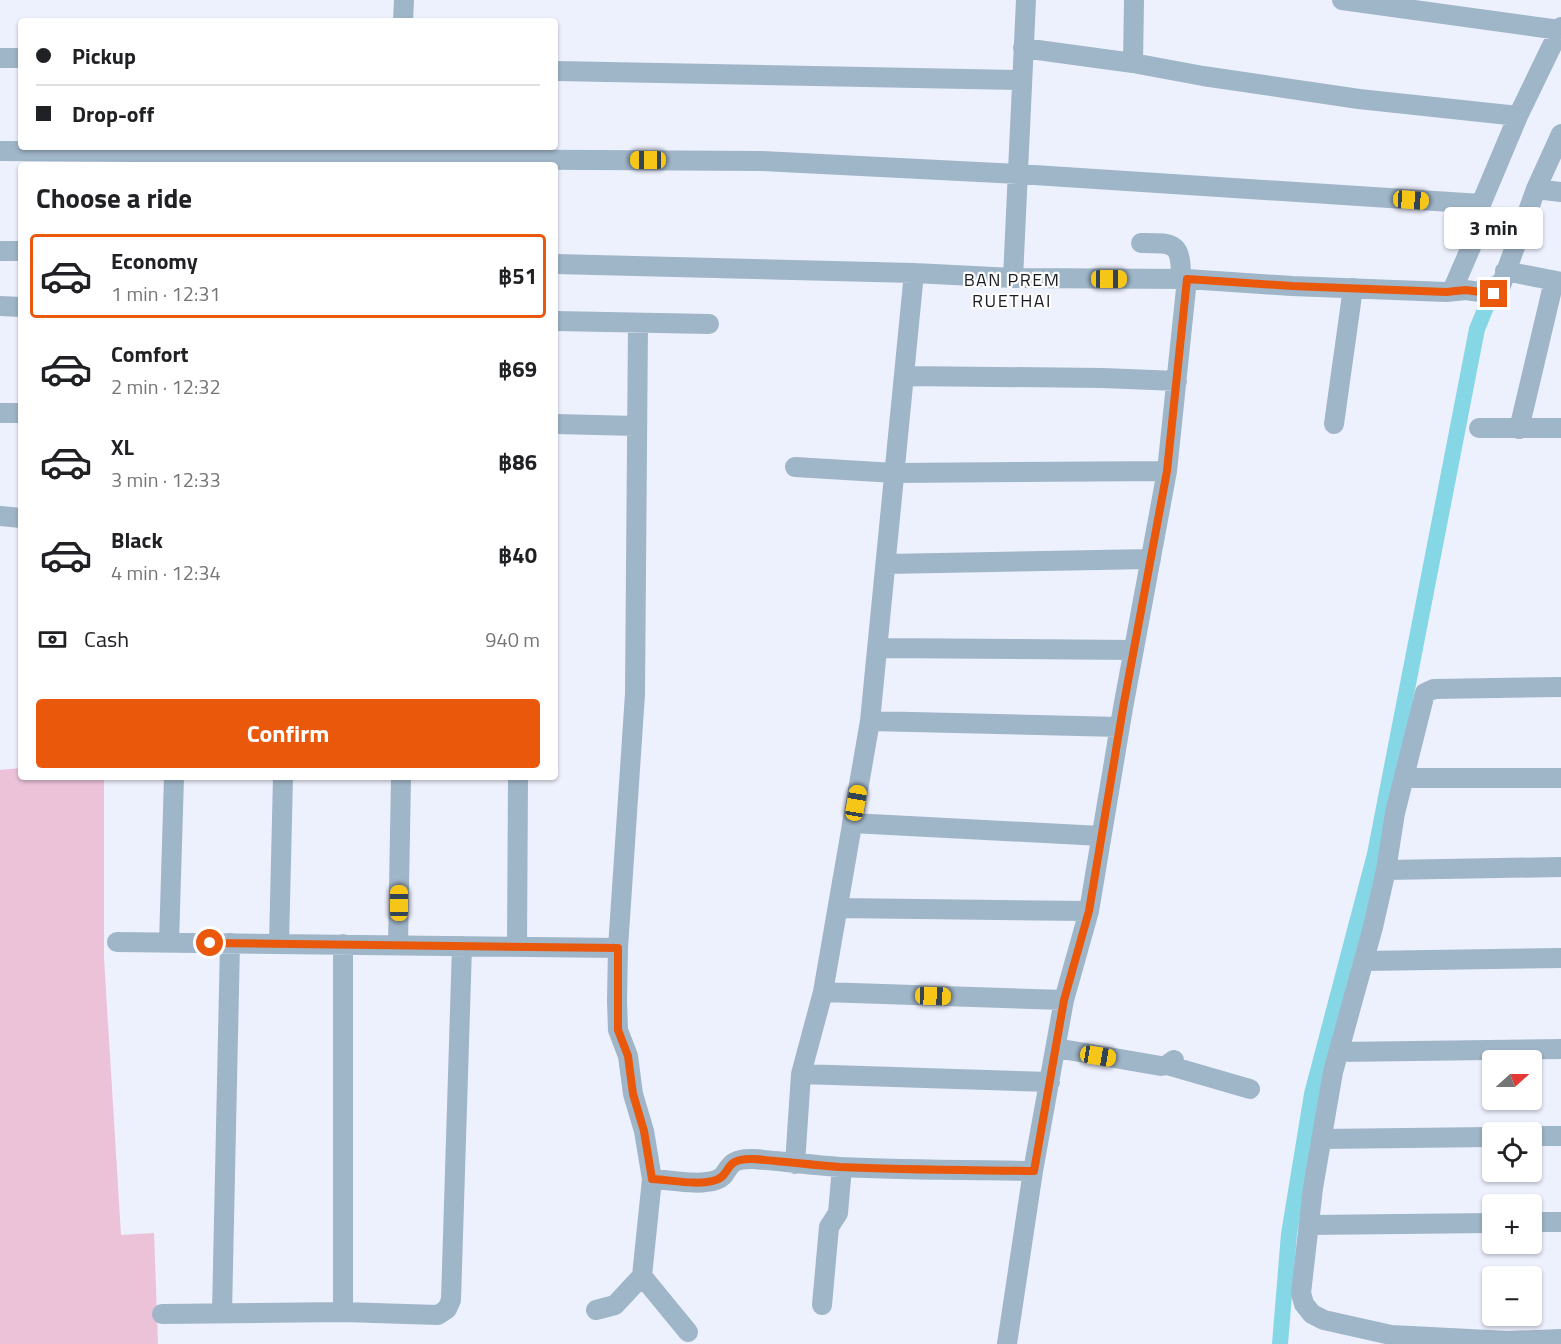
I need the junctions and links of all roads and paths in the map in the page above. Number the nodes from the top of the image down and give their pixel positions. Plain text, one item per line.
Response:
1 (404, 0) edge
2 (1026, 0) edge
3 (1134, 0) edge
4 (1342, 0) edge
5 (403, 18) edge
6 (1560, 28) edge
7 (1023, 48) junction
8 (0, 58) edge
9 (18, 58) edge
10 (1133, 63) junction
11 (558, 71) edge
12 (1022, 80) junction
13 (1518, 116) junction
14 (1561, 134) edge
15 (0, 151) edge
16 (396, 157) edge
17 (1019, 174) junction
18 (1536, 189) junction
19 (1561, 192) edge
20 (1481, 204) junction
21 (1141, 243) dead end
22 (0, 251) edge
23 (18, 251) edge
24 (558, 264) edge
25 (1504, 271) junction
26 (914, 273) junction
27 (1013, 278) junction
28 (1184, 279) junction
29 (1558, 282) edge
30 (1353, 288) junction
31 (1459, 290) junction
32 (0, 306) edge
33 (18, 307) edge
34 (558, 321) edge
35 (638, 323) junction
36 (709, 324) dead end
37 (905, 376) junction
38 (1177, 381) junction
39 (0, 413) edge
40 (18, 413) edge
41 (558, 424) edge
42 (1334, 424) dead end
43 (637, 426) junction
44 (1479, 428) dead end
45 (1561, 428) edge
46 (1520, 429) junction
47 (795, 467) dead end
48 (1167, 471) junction
49 (895, 473) junction
50 (0, 516) edge
51 (18, 518) edge
52 (1151, 559) junction
53 (886, 564) junction
54 (878, 648) junction
55 (1134, 650) junction
56 (1561, 687) edge
57 (870, 721) junction
58 (1120, 727) junction
59 (1404, 778) junction
60 (1561, 778) edge
61 (174, 780) edge
62 (283, 780) edge
63 (400, 780) edge
64 (518, 780) edge
65 (852, 824) junction
66 (1101, 836) junction
67 (1561, 867) edge
68 (1386, 870) junction
69 (838, 908) junction
70 (1089, 911) junction
71 (117, 942) dead end
72 (169, 943) junction
73 (230, 943) junction
74 (279, 944) junction
75 (344, 945) junction
76 (398, 945) junction
77 (462, 946) junction
78 (517, 946) junction
79 (618, 948) junction
80 (1561, 958) edge
81 (1364, 961) junction
82 (823, 992) junction
83 (1064, 1000) junction
84 (1056, 1048) junction
85 (1561, 1049) edge
86 (1339, 1052) junction
87 (801, 1074) junction
88 (1050, 1082) junction
89 (1250, 1089) dead end
90 (1542, 1136) edge
91 (1561, 1136) edge
92 (1482, 1137) edge
93 (1321, 1139) junction
94 (795, 1164) junction
95 (842, 1167) junction
96 (1034, 1171) junction
97 (652, 1179) junction
98 (1482, 1222) edge
99 (1542, 1222) edge
100 (1561, 1222) edge
101 (1309, 1225) junction
102 (642, 1276) junction
103 (822, 1305) dead end
104 (596, 1310) dead end
105 (343, 1312) junction
106 (222, 1313) junction
107 (162, 1314) dead end
108 (688, 1332) dead end
109 (1561, 1339) edge
110 (1007, 1343) edge

1 - 5 street
2 - 7 street
3 - 10 street
4 - 6 street
6 - 13 street
7 - 10 street
7 - 12 street
8 - 9 street
10 - 13 street
11 - 12 street
12 - 17 street
13 - 20 street
14 - 18 street
15 - 16 street
16 - 17 street
17 - 20 street
17 - 27 street
18 - 19 street
18 - 25 street
20 - 31 street
21 - 28 street
22 - 23 street
24 - 26 street
25 - 29 street
25 - 31 street
26 - 27 street
26 - 37 street
27 - 28 street
28 - 30 street
28 - 38 street
29 - 46 street
30 - 31 street
30 - 42 street
32 - 33 street
34 - 35 street
35 - 36 street
35 - 43 street
37 - 38 street
37 - 49 street
38 - 48 street
39 - 40 street
41 - 43 street
43 - 79 street
44 - 46 street
45 - 46 street
47 - 49 street
48 - 49 street
48 - 52 street
49 - 53 street
50 - 51 street
52 - 53 street
52 - 55 street
53 - 54 street
54 - 55 street
54 - 57 street
55 - 58 street
56 - 59 street
57 - 58 street
57 - 65 street
58 - 66 street
59 - 60 street
59 - 68 street
61 - 72 street
62 - 74 street
63 - 76 street
64 - 78 street
65 - 66 street
65 - 69 street
66 - 70 street
67 - 68 street
68 - 81 street
69 - 70 street
69 - 82 street
70 - 83 street
71 - 72 street
72 - 73 street
73 - 74 street
73 - 106 street
74 - 75 street
75 - 76 street
75 - 105 street
76 - 77 street
77 - 78 street
77 - 105 street
78 - 79 street
79 - 97 street
80 - 81 street
81 - 86 street
82 - 83 street
82 - 87 street
83 - 84 street
84 - 88 street
84 - 89 street
85 - 86 street
86 - 93 street
87 - 88 street
87 - 94 street
88 - 96 street
90 - 91 street
92 - 93 street
93 - 101 street
94 - 95 street
94 - 97 street
95 - 96 street
95 - 103 street
96 - 110 street
97 - 102 street
98 - 101 street
99 - 100 street
101 - 109 street
102 - 104 street
102 - 108 street
105 - 106 street
106 - 107 street

